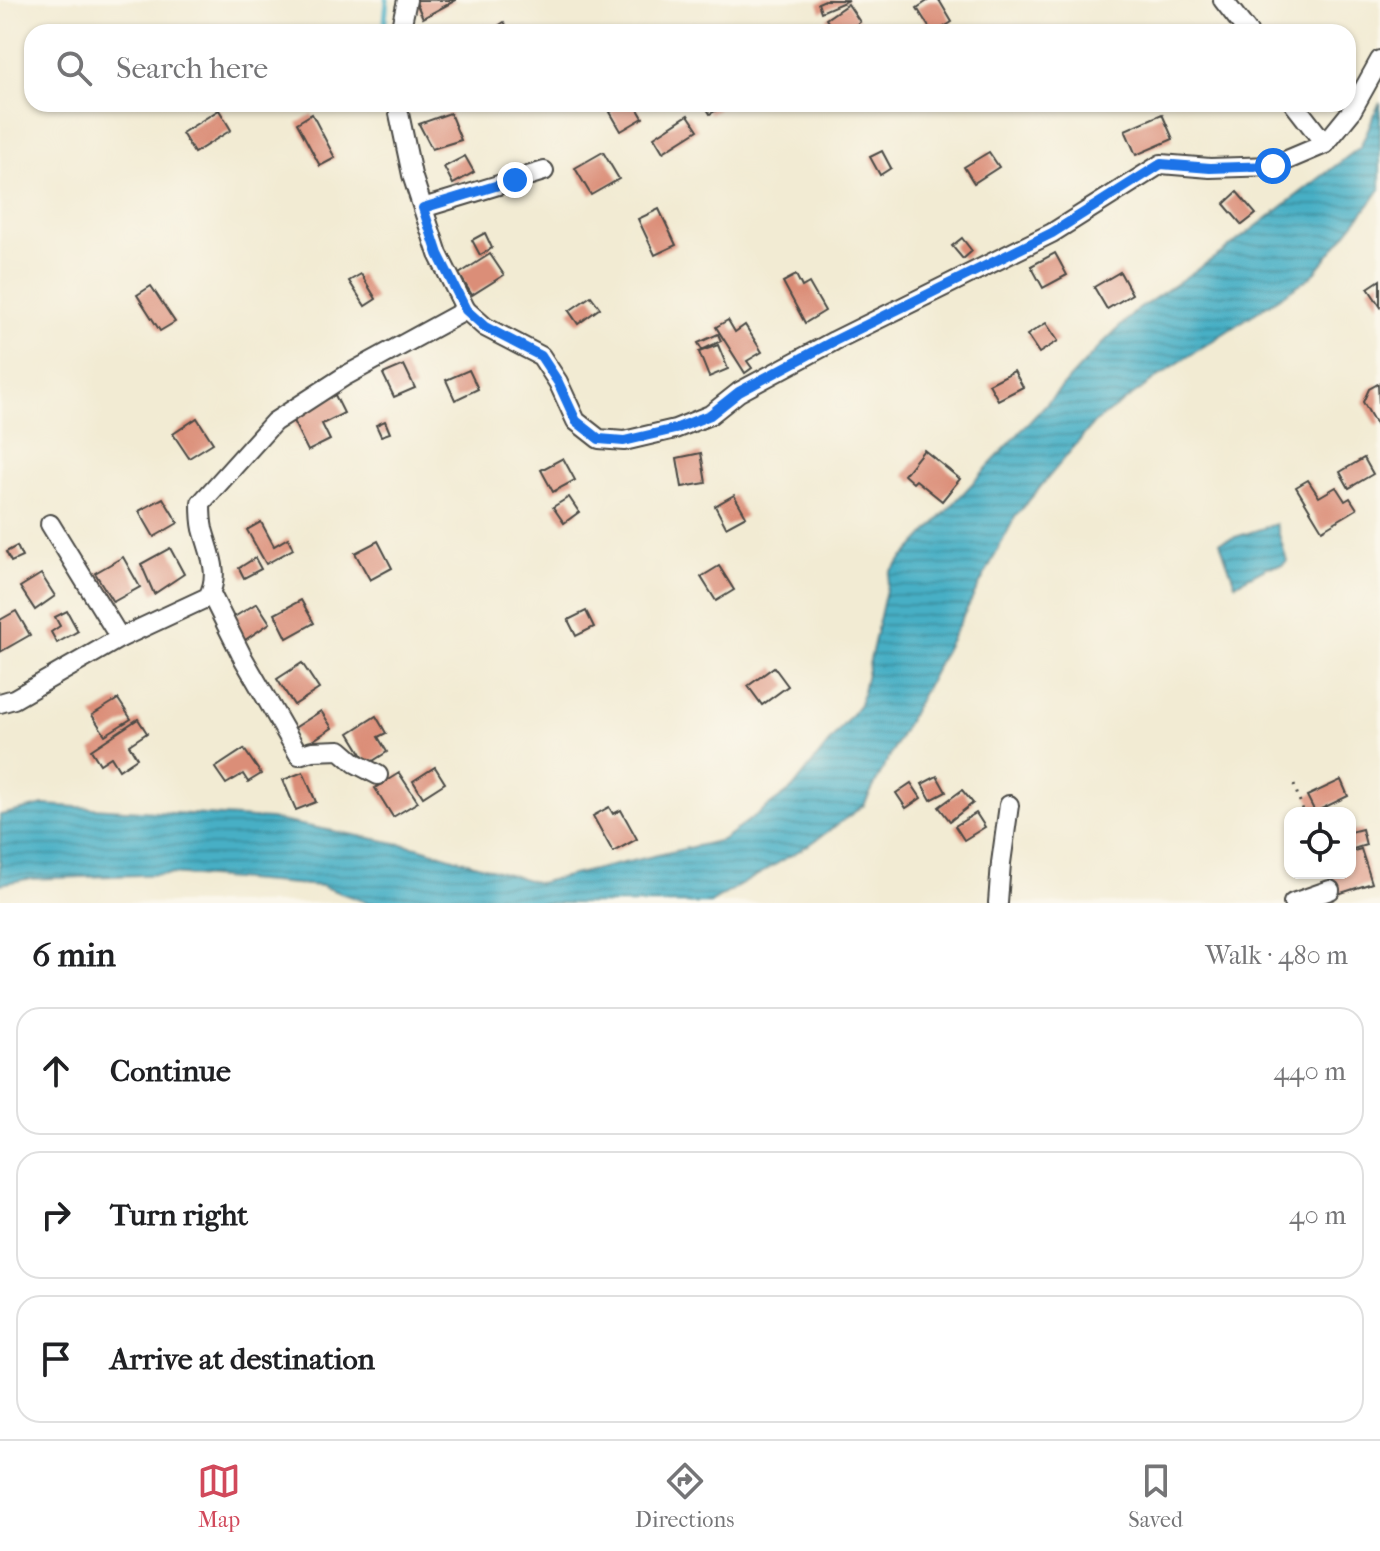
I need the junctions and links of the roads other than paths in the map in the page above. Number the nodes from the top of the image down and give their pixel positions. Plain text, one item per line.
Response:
1 (407, 0) edge
2 (1223, 0) edge
3 (402, 24) edge
4 (1242, 24) edge
5 (1380, 60) edge
6 (1356, 103) edge
7 (399, 112) edge
8 (1300, 112) edge
9 (1351, 112) edge
10 (1325, 144) junction
11 (544, 171) dead end
12 (423, 208) junction
13 (466, 310) junction
14 (50, 524) dead end
15 (211, 594) junction
16 (120, 638) junction
17 (0, 703) edge
18 (378, 775) dead end
19 (1009, 805) dead end
20 (1330, 890) dead end
21 (998, 903) edge
22 (1293, 903) edge

1 - 3 street
2 - 4 street
5 - 6 street
7 - 12 street
8 - 10 street
9 - 10 street
10 - 13 street
11 - 12 street
12 - 13 street
13 - 15 street
14 - 16 street
15 - 16 street
15 - 18 street
16 - 17 street
19 - 21 street
20 - 22 street

